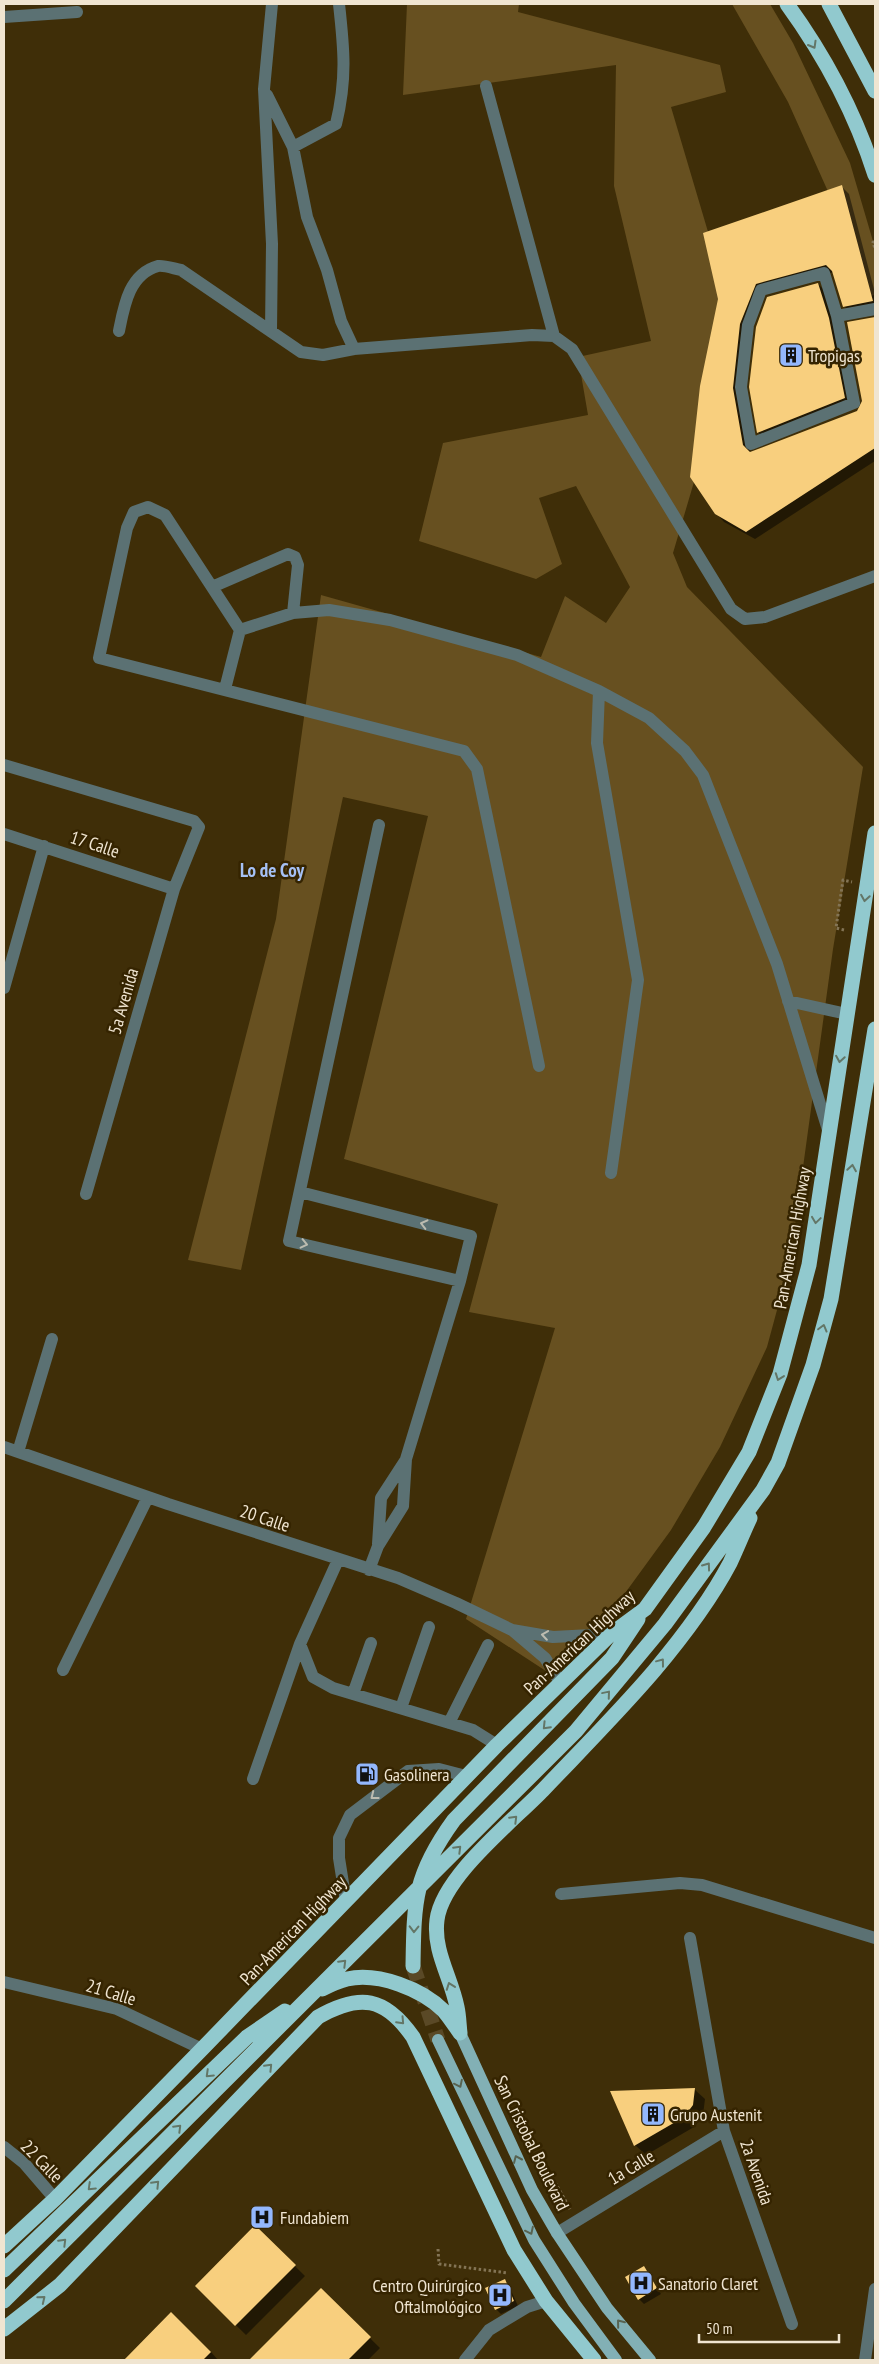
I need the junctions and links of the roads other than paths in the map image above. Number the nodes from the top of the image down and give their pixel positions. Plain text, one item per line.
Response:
1 (272, 4) edge
2 (339, 4) edge
3 (787, 4) edge
4 (829, 4) edge
5 (76, 12) dead end
6 (4, 17) edge
7 (486, 86) dead end
8 (264, 89) junction
9 (875, 91) edge
10 (293, 147) junction
11 (875, 176) edge
12 (875, 310) edge
13 (837, 316) junction
14 (119, 330) dead end
15 (271, 332) junction
16 (554, 336) junction
17 (354, 349) junction
18 (875, 576) edge
19 (212, 587) junction
20 (293, 613) junction
21 (240, 630) junction
22 (225, 689) junction
23 (599, 691) junction
24 (4, 765) edge
25 (379, 825) dead end
26 (875, 833) edge
27 (4, 834) edge
28 (44, 846) junction
29 (174, 889) junction
30 (4, 988) edge
31 (788, 1001) junction
32 (847, 1014) junction
33 (875, 1029) edge
34 (539, 1066) dead end
35 (828, 1130) junction
36 (611, 1173) dead end
37 (300, 1192) junction
38 (86, 1194) dead end
39 (460, 1281) junction
40 (52, 1339) dead end
41 (4, 1447) edge
42 (18, 1452) junction
43 (406, 1459) junction
44 (762, 1490) junction
45 (148, 1497) junction
46 (378, 1546) junction
47 (338, 1560) junction
48 (369, 1570) junction
49 (645, 1610) junction
50 (429, 1628) dead end
51 (512, 1630) junction
52 (611, 1634) junction
53 (371, 1643) dead end
54 (300, 1644) junction
55 (488, 1645) dead end
56 (63, 1670) dead end
57 (560, 1682) junction
58 (353, 1694) junction
59 (401, 1708) junction
60 (449, 1723) junction
61 (497, 1745) junction
62 (466, 1776) junction
63 (253, 1779) dead end
64 (561, 1894) dead end
65 (346, 1902) junction
66 (690, 1938) dead end
67 (875, 1938) edge
68 (413, 1966) tunnel mouth
69 (4, 1982) edge
70 (460, 2033) junction
71 (438, 2040) tunnel mouth
72 (202, 2050) junction
73 (724, 2131) junction
74 (4, 2147) edge
75 (55, 2199) junction
76 (556, 2233) junction
77 (4, 2246) edge
78 (4, 2270) edge
79 (875, 2289) edge
80 (4, 2301) edge
81 (546, 2301) junction
82 (792, 2324) dead end
83 (4, 2329) edge
84 (465, 2360) edge
85 (594, 2360) edge
86 (616, 2360) edge
87 (650, 2360) edge
88 (865, 2360) edge

1 - 8 street
2 - 10 street
3 -> 11 highway
4 - 9 highway
5 - 6 street
7 - 16 street
8 - 10 street
8 - 15 street
10 - 17 street
12 - 13 street
13 - 13 street
14 - 15 street
15 - 17 street
16 - 17 street
16 - 18 street
19 - 20 street
19 - 21 street
19 - 22 street
20 - 21 street
20 - 23 street
21 - 22 street
22 - 34 street
23 - 31 street
23 - 36 street
24 - 29 street, 5a Avenida
25 - 37 street
26 -> 32 highway, Pan-American Highway
27 - 28 street, 17 Calle
28 - 29 street, 17 Calle
28 - 30 street
29 - 38 street, 5a Avenida
31 - 32 street
31 - 35 street
32 -> 35 highway, Pan-American Highway
44 -> 33 highway
35 -> 49 highway, Pan-American Highway
39 -> 37 street
37 -> 39 street
39 - 43 street
40 - 42 street
41 - 42 street, 20 Calle
42 - 45 street, 20 Calle
43 - 46 street
43 - 46 street
70 -> 44 highway
80 -> 44 highway
45 - 47 street, 20 Calle
45 - 56 street
46 - 48 street
47 - 48 street, 20 Calle
47 - 54 street
48 - 51 street, 20 Calle
49 - 52 highway, Pan-American Highway
49 -> 68 highway
50 - 59 street
52 -> 51 street, 20 Calle
51 - 57 street, 20 Calle
52 - 57 highway, Pan-American Highway
53 - 58 street
54 - 58 street
54 - 63 street
55 - 60 street
57 - 61 highway, Pan-American Highway
58 - 59 street
59 - 60 street
60 - 61 street
61 - 62 highway, Pan-American Highway
62 - 65 highway, Pan-American Highway
62 -> 65 street
64 - 67 street
65 - 72 highway, Pan-American Highway
66 - 73 street, 2a Avenida
69 - 72 street, 21 Calle
76 -> 70 main road, San Cristobal Boulevard
70 -> 78 highway
71 -> 86 main road
72 - 75 highway, Pan-American Highway
73 - 76 street, 1a Calle
73 - 82 street, 2a Avenida
74 - 75 street, 22 Calle
75 - 77 highway, Pan-American Highway
87 -> 76 main road, San Cristobal Boulevard
79 - 88 street
83 -> 81 highway
81 - 84 street
81 - 85 highway

